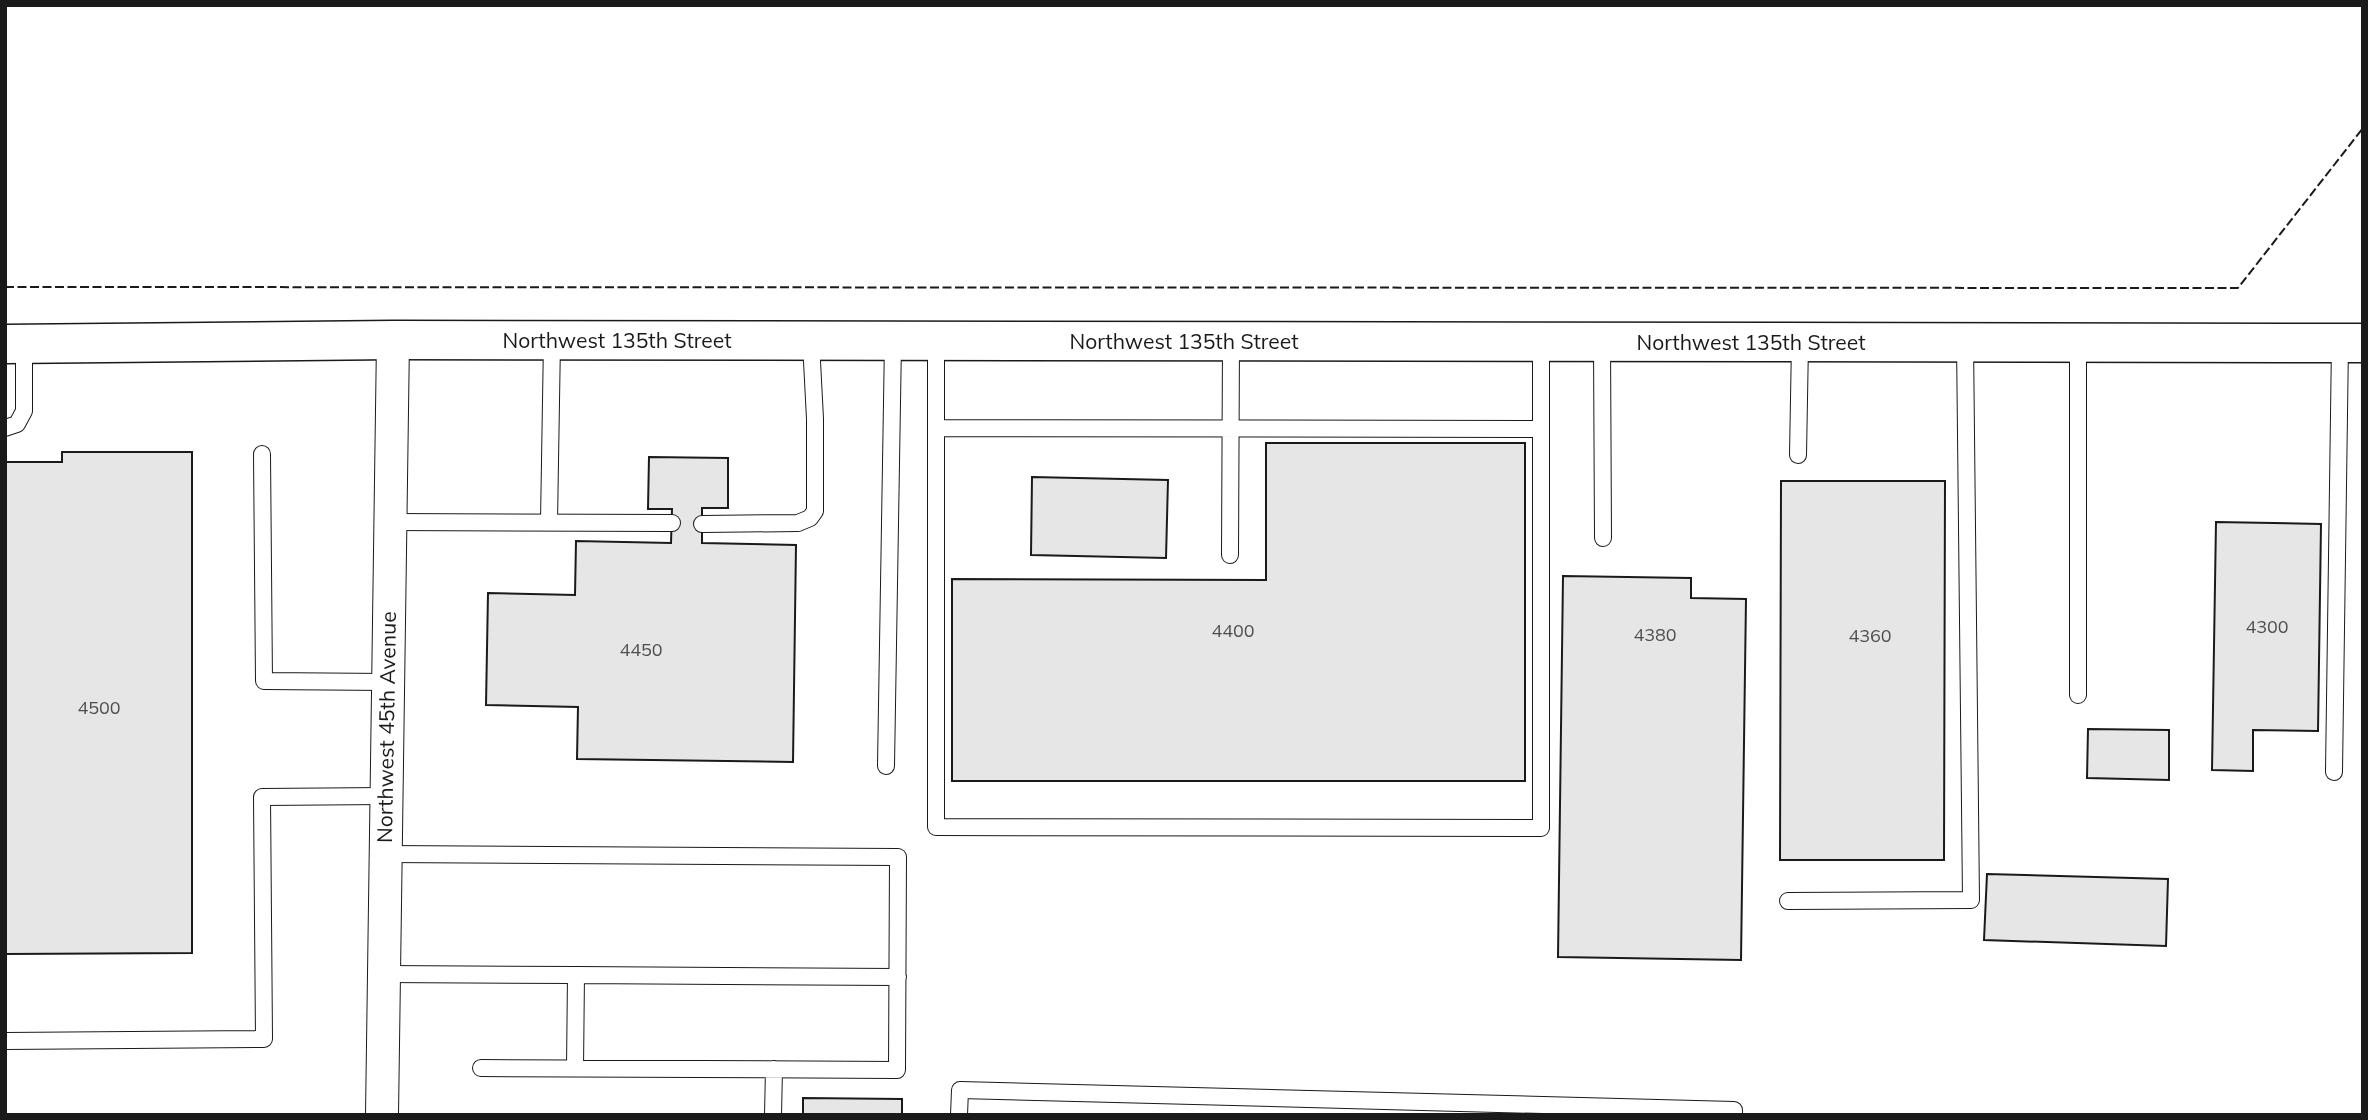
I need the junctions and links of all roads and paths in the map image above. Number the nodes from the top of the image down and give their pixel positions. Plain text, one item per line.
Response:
1 (393, 340) junction
2 (552, 341) junction
3 (1965, 341) junction
4 (811, 342) junction
5 (893, 342) junction
6 (936, 342) junction
7 (1231, 342) junction
8 (2078, 342) junction
9 (15, 343) edge
10 (1542, 343) junction
11 (1602, 343) junction
12 (2352, 343) edge
13 (1800, 344) junction
14 (5, 428) edge
15 (936, 428) junction
16 (1231, 428) junction
17 (1541, 429) junction
18 (262, 454) dead end
19 (1798, 455) dead end
20 (389, 522) junction
21 (549, 522) junction
22 (672, 523) dead end
23 (702, 524) dead end
24 (1603, 538) dead end
25 (1230, 555) dead end
26 (387, 682) junction
27 (2078, 695) dead end
28 (886, 766) dead end
29 (2334, 772) dead end
30 (385, 796) junction
31 (385, 854) junction
32 (1788, 901) dead end
33 (383, 974) junction
34 (576, 975) junction
35 (898, 977) junction
36 (5, 1041) edge
37 (481, 1068) dead end
38 (575, 1068) junction
39 (774, 1069) junction
40 (382, 1115) edge
41 (773, 1115) edge
42 (959, 1115) edge
43 (1734, 1115) edge

1 - 2 main road, Northwest 135th Street
1 - 9 main road, Northwest 135th Street
1 - 20 street, Northwest 45th Avenue
2 - 4 main road, Northwest 135th Street
2 - 21 lane
3 - 8 main road, Northwest 135th Street
3 - 13 main road, Northwest 135th Street
3 - 32 lane
4 - 5 main road, Northwest 135th Street
4 - 23 lane
5 - 6 main road, Northwest 135th Street
5 - 28 lane
6 - 7 main road, Northwest 135th Street
6 - 15 lane
7 - 10 main road, Northwest 135th Street
7 - 16 lane
8 - 12 main road, Northwest 135th Street
8 - 27 lane
9 - 14 lane
10 - 11 main road, Northwest 135th Street
10 - 17 lane
11 - 13 main road, Northwest 135th Street
11 - 24 lane
12 - 29 lane
13 - 19 lane
15 - 16 lane
15 - 17 lane
16 - 17 lane
16 - 25 lane
18 - 26 lane
20 - 21 lane
20 - 26 street, Northwest 45th Avenue
21 - 22 lane
26 - 30 street, Northwest 45th Avenue
30 - 31 street, Northwest 45th Avenue
30 - 36 lane
31 - 33 street, Northwest 45th Avenue
31 - 35 lane
33 - 34 lane
33 - 40 street, Northwest 45th Avenue
34 - 35 lane
34 - 38 lane
35 - 39 lane
37 - 38 lane
38 - 39 lane
39 - 41 lane
42 - 43 lane

